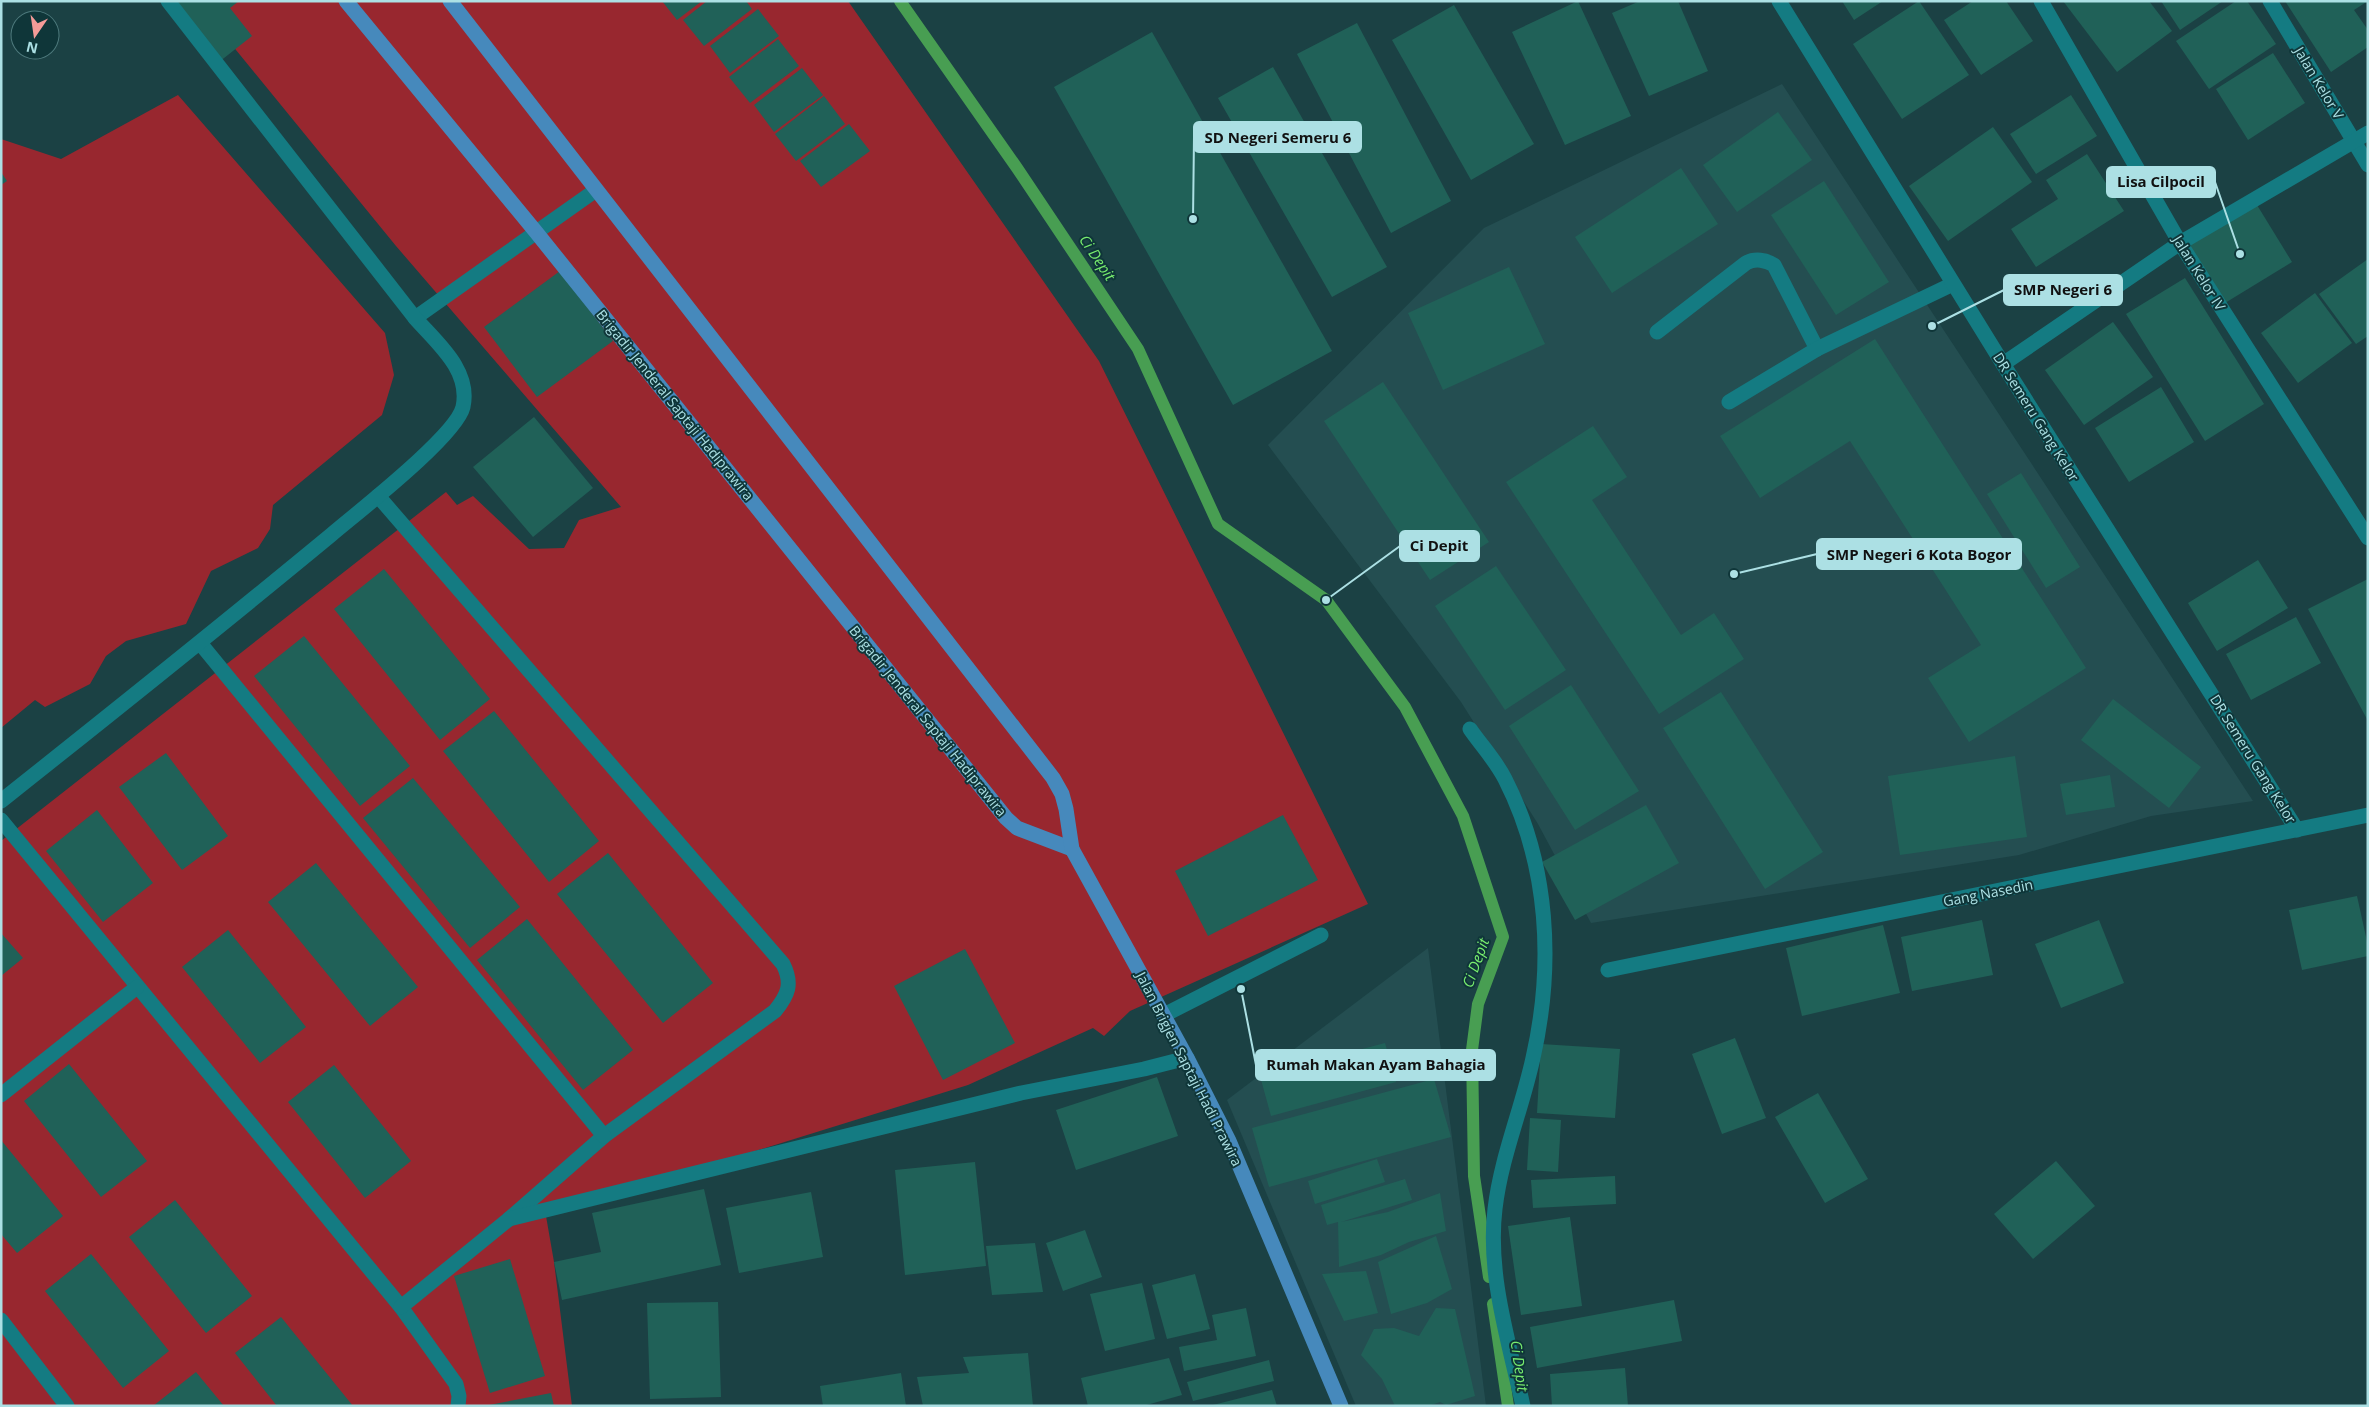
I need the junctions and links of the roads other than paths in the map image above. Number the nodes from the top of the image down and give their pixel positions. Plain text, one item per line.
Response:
1 (168, 1) edge
2 (346, 1) edge
3 (450, 1) edge
4 (1779, 1) edge
5 (2041, 1) edge
6 (2270, 1) edge
7 (2368, 133) edge
8 (2354, 140) junction
9 (2368, 165) edge
10 (596, 190) junction
11 (536, 232) junction
12 (2180, 243) junction
13 (1953, 284) junction
14 (415, 318) junction
15 (1657, 332) dead end
16 (1817, 349) junction
17 (2003, 364) junction
18 (1729, 402) dead end
19 (378, 496) junction
20 (2368, 538) edge
21 (200, 644) junction
22 (1470, 730) dead end
23 (1, 800) edge
24 (2368, 816) edge
25 (1, 820) edge
26 (2298, 830) junction
27 (1072, 849) junction
28 (1321, 935) dead end
29 (1608, 970) dead end
30 (137, 987) junction
31 (1164, 1015) junction
32 (1187, 1058) junction
33 (1, 1095) edge
34 (604, 1136) junction
35 (509, 1219) junction
36 (401, 1308) junction
37 (1, 1320) edge
38 (68, 1406) edge
39 (458, 1406) edge
40 (1342, 1406) edge
41 (1523, 1406) edge

1 - 14 street
2 - 11 main road, Brigadir Jenderal Saptaji Hadiprawira
3 - 10 main road
4 - 13 street, DR Semeru Gang Kelor
5 - 12 street, Jalan Kelor IV
6 - 8 street, Jalan Kelor V
7 - 8 street
8 - 9 street, Jalan Kelor V
8 - 12 street
10 - 11 street
10 - 27 main road
11 - 14 street
11 - 27 main road, Brigadir Jenderal Saptaji Hadiprawira
12 - 17 street
12 - 20 street, Jalan Kelor IV
13 - 16 street
13 - 17 street, DR Semeru Gang Kelor
14 - 19 street
15 - 16 street
16 - 18 street
17 - 26 street, DR Semeru Gang Kelor
19 - 21 street
19 - 34 street
21 - 23 street
21 - 34 street
22 - 41 street
24 - 26 street, Gang Nasedin
25 - 30 street
26 - 29 street, Gang Nasedin
27 - 31 main road, Jalan Brigjen Saptaji Hadi Prawira
28 - 31 street
30 - 33 street
30 - 36 street
31 - 32 main road, Jalan Brigjen Saptaji Hadi Prawira
32 - 35 street
32 - 40 main road, Jalan Brigjen Saptaji Hadi Prawira
34 - 35 street
35 - 36 street
36 - 39 street
37 - 38 street

